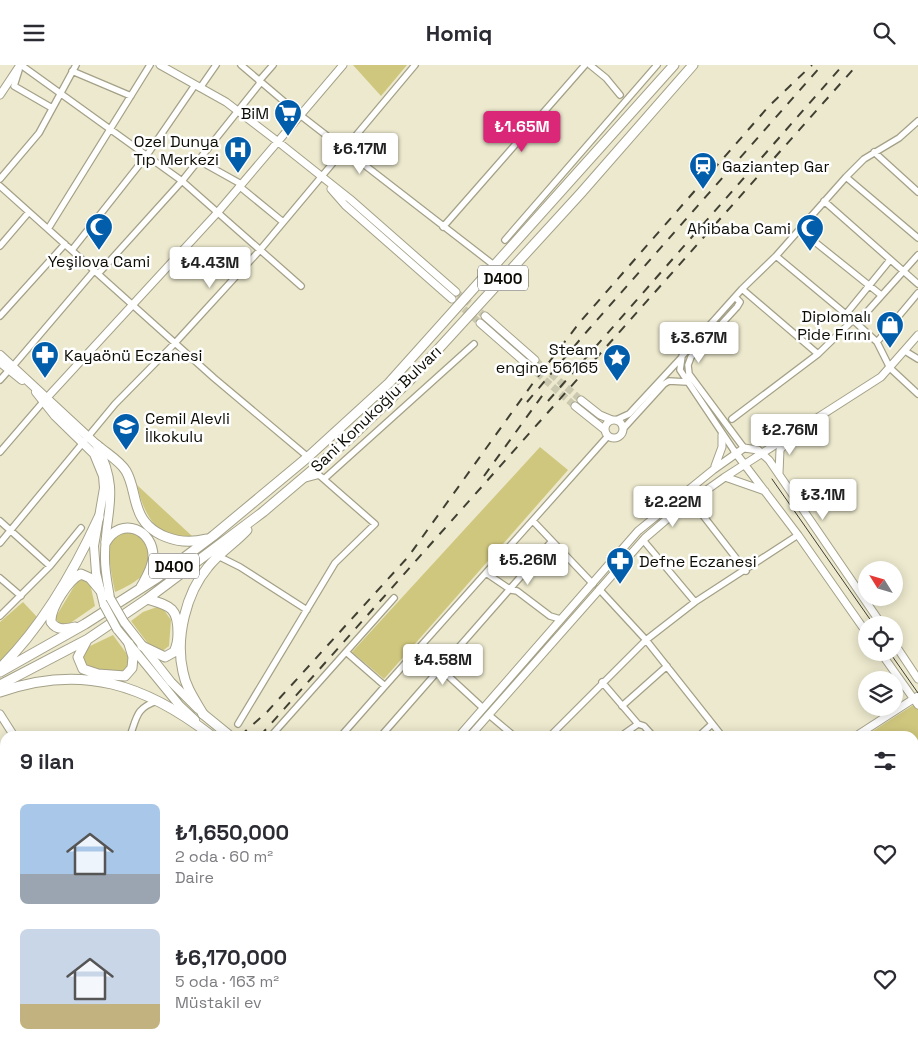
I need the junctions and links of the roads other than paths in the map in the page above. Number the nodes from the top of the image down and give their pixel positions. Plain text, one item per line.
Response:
1 (20, 65) edge
2 (150, 65) edge
3 (160, 65) edge
4 (216, 65) edge
5 (241, 65) edge
6 (273, 65) edge
7 (343, 65) edge
8 (415, 65) edge
9 (585, 65) edge
10 (590, 65) edge
11 (657, 65) edge
12 (674, 65) edge
13 (693, 65) edge
14 (74, 68) edge
15 (260, 81) junction
16 (198, 86) junction
17 (61, 93) junction
18 (0, 95) edge
19 (620, 95) dead end
20 (130, 97) junction
21 (52, 108) junction
22 (237, 111) junction
23 (300, 115) junction
24 (918, 121) edge
25 (112, 129) junction
26 (277, 141) junction
27 (344, 150) junction
28 (874, 152) junction
29 (147, 155) junction
30 (198, 160) junction
31 (846, 177) junction
32 (321, 178) junction
33 (0, 179) edge
34 (182, 181) junction
35 (240, 185) junction
36 (0, 186) edge
37 (918, 192) edge
38 (824, 201) junction
39 (29, 212) junction
40 (218, 212) junction
41 (283, 222) junction
42 (443, 227) junction
43 (48, 229) junction
44 (800, 230) junction
45 (918, 238) edge
46 (505, 240) dead end
47 (65, 244) junction
48 (0, 245) edge
49 (260, 249) junction
50 (72, 250) junction
51 (918, 255) edge
52 (776, 256) junction
53 (890, 259) junction
54 (494, 266) junction
55 (903, 271) junction
56 (96, 272) junction
57 (918, 284) edge
58 (301, 286) dead end
59 (868, 286) junction
60 (742, 289) junction
61 (918, 293) edge
62 (454, 295) tunnel mouth
63 (881, 295) junction
64 (735, 297) junction
65 (132, 304) junction
66 (846, 314) junction
67 (0, 316) edge
68 (485, 316) tunnel mouth
69 (855, 321) junction
70 (480, 323) tunnel mouth
71 (918, 335) edge
72 (877, 342) junction
73 (176, 343) junction
74 (474, 344) dead end
75 (906, 351) junction
76 (818, 354) junction
77 (0, 355) edge
78 (682, 356) junction
79 (918, 359) edge
80 (535, 360) tunnel mouth
81 (0, 362) edge
82 (529, 366) tunnel mouth
83 (11, 368) junction
84 (890, 368) junction
85 (0, 380) edge
86 (687, 382) junction
87 (918, 394) edge
88 (45, 400) junction
89 (581, 400) tunnel mouth
90 (575, 405) tunnel mouth
91 (732, 419) dead end
92 (614, 420) junction
93 (623, 429) junction
94 (607, 433) junction
95 (793, 434) junction
96 (722, 435) junction
97 (85, 440) junction
98 (97, 445) junction
99 (744, 448) junction
100 (0, 451) edge
101 (735, 453) junction
102 (762, 453) junction
103 (308, 457) junction
104 (744, 464) junction
105 (713, 470) junction
106 (779, 476) junction
107 (725, 477) junction
108 (302, 479) junction
109 (324, 479) junction
110 (765, 491) junction
111 (691, 500) junction
112 (264, 512) junction
113 (99, 517) junction
114 (0, 521) edge
115 (532, 521) junction
116 (81, 528) dead end
117 (10, 529) junction
118 (798, 535) junction
119 (213, 536) junction
120 (644, 540) junction
121 (552, 541) junction
122 (106, 542) junction
123 (0, 543) edge
124 (220, 557) junction
125 (50, 566) junction
126 (746, 571) junction
127 (486, 573) junction
128 (0, 579) edge
129 (596, 586) junction
130 (139, 589) junction
131 (100, 590) junction
132 (511, 590) junction
133 (21, 596) junction
134 (394, 598) dead end
135 (147, 599) junction
136 (695, 602) junction
137 (307, 610) junction
138 (0, 616) edge
139 (876, 616) edge
140 (560, 619) junction
141 (858, 621) edge
142 (85, 624) junction
143 (88, 639) junction
144 (646, 640) junction
145 (128, 644) junction
146 (142, 646) junction
147 (418, 647) junction
148 (346, 653) junction
149 (903, 656) edge
150 (887, 661) edge
151 (667, 666) junction
152 (0, 668) edge
153 (439, 669) junction
154 (0, 672) edge
155 (918, 679) edge
156 (602, 682) junction
157 (0, 685) edge
158 (385, 686) junction
159 (0, 692) edge
160 (917, 700) edge
161 (158, 701) junction
162 (622, 706) junction
163 (483, 708) junction
164 (0, 714) edge
165 (203, 714) junction
166 (489, 715) junction
167 (238, 724) dead end
168 (638, 724) junction
169 (712, 724) junction
170 (11, 731) edge
171 (132, 731) edge
172 (206, 731) edge
173 (207, 731) edge
174 (225, 731) edge
175 (276, 731) edge
176 (345, 731) edge
177 (385, 731) edge
178 (463, 731) edge
179 (475, 731) edge
180 (508, 731) edge
181 (555, 731) edge
182 (628, 731) edge
183 (648, 731) edge
184 (704, 731) edge
185 (718, 731) edge
186 (864, 731) edge

1 - 17 street
1 - 18 street
1 - 21 street
2 - 20 street
3 - 16 street
4 - 16 street
5 - 15 street
6 - 15 street
7 - 23 street
8 - 27 street
9 - 42 street
10 - 19 street
11 - 46 street
12 - 54 main road, Sani Konukoğlu Bulvarı / D400
13 - 108 main road, Sani Konukoğlu Bulvarı / D400
14 - 17 street
14 - 20 street
15 - 22 street
15 - 23 street
16 - 22 street
16 - 29 street
17 - 21 street
17 - 25 street
20 - 25 street
21 - 33 street
22 - 26 street
22 - 30 street
23 - 26 street
23 - 27 street
24 - 28 street
25 - 29 street
25 - 43 street
26 - 32 street
26 - 35 street
27 - 32 street
27 - 42 street
28 - 31 street
28 - 37 street
29 - 34 street
29 - 50 street
30 - 34 street
30 - 35 street
31 - 38 street
31 - 45 street
32 - 41 street
32 - 62 street
34 - 40 street
34 - 56 street
35 - 40 street
35 - 41 street
36 - 39 street
38 - 44 street
38 - 53 street
39 - 43 street
39 - 48 street
40 - 49 street
40 - 65 street
41 - 49 street
42 - 54 street
43 - 47 street
44 - 52 street
44 - 59 street
47 - 50 street
47 - 67 street
49 - 58 street
49 - 73 street
50 - 56 street
51 - 55 street
52 - 60 street
52 - 66 street
53 - 55 street
53 - 59 street
54 - 103 main road, Sani Konukoğlu Bulvarı / D400
55 - 57 street
55 - 63 street
56 - 65 street
56 - 83 street
59 - 63 street
59 - 66 street
60 - 64 street
60 - 76 street
61 - 72 street
63 - 69 street
64 - 78 street
64 - 99 street
65 - 73 street
65 - 88 street
66 - 69 street
68 - 80 street
69 - 72 street
69 - 76 street
70 - 82 street
71 - 75 street
72 - 84 street
73 - 97 street
73 - 103 street
74 - 109 street
75 - 79 street
75 - 84 street
76 - 91 street
77 - 83 main road
78 - 86 street
78 - 92 street
81 - 83 main road
83 - 85 street
83 - 88 main road
84 - 87 street
84 - 95 street
86 - 93 street
86 - 96 street
88 - 97 main road
88 - 100 street
89 - 92 street
90 - 94 street
92 - 93 street
92 - 94 street
93 - 94 street
94 - 115 street
95 - 102 street
95 - 106 street
96 - 101 street
96 - 105 street
97 - 98 main road
97 - 113 main road
97 - 117 street
98 - 119 main road
98 - 122 main road
99 - 101 street
99 - 102 street
101 - 104 street
101 - 105 street
102 - 104 street
102 - 106 street
103 - 119 main road, Sani Konukoğlu Bulvarı / D400
104 - 107 street
104 - 110 street
105 - 129 street
106 - 139 street
107 - 110 street
107 - 111 street
108 - 109 street
108 - 112 main road, Sani Konukoğlu Bulvarı / D400
109 - 137 street
110 - 118 street
111 - 120 street
111 - 126 street
112 - 124 main road
112 - 135 main road, Sani Konukoğlu Bulvarı / D400
113 - 131 main road
113 - 152 main road
114 - 117 street
115 - 121 street
115 - 127 street
116 - 125 street
117 - 123 street
117 - 125 street
118 - 126 street
118 - 141 street
119 - 130 main road, Sani Konukoğlu Bulvarı / D400
120 - 129 street
120 - 136 street
121 - 129 street
121 - 132 street
122 - 130 main road
122 - 146 main road, bridge
124 - 137 street
124 - 165 main road
125 - 133 street
126 - 136 street
127 - 132 street
127 - 147 street
128 - 133 street
129 - 140 street
129 - 144 street
129 - 166 street
130 - 142 main road, Sani Konukoğlu Bulvarı / D400
131 - 142 main road
131 - 145 main road, bridge
132 - 140 street
132 - 153 street
133 - 138 street
134 - 148 street
135 - 143 main road, Sani Konukoğlu Bulvarı / D400
135 - 146 main road
136 - 144 street
137 - 167 street
140 - 163 street
142 - 154 main road, Sani Konukoğlu Bulvarı / D400
143 - 145 main road
143 - 157 main road, Sani Konukoğlu Bulvarı / D400
144 - 151 street
144 - 156 street
145 - 173 main road
146 - 165 main road
147 - 153 street
147 - 158 street
148 - 158 street
148 - 175 street
149 - 155 street
150 - 160 street
151 - 162 street
151 - 169 street
153 - 163 street
153 - 177 street
156 - 162 street
156 - 181 street
158 - 176 street
159 - 161 main road
160 - 186 street
161 - 171 street
161 - 172 main road
162 - 168 street
163 - 178 street
164 - 170 street
165 - 174 main road
166 - 179 street
166 - 180 street
168 - 182 street
168 - 183 street
169 - 184 street
169 - 185 street

